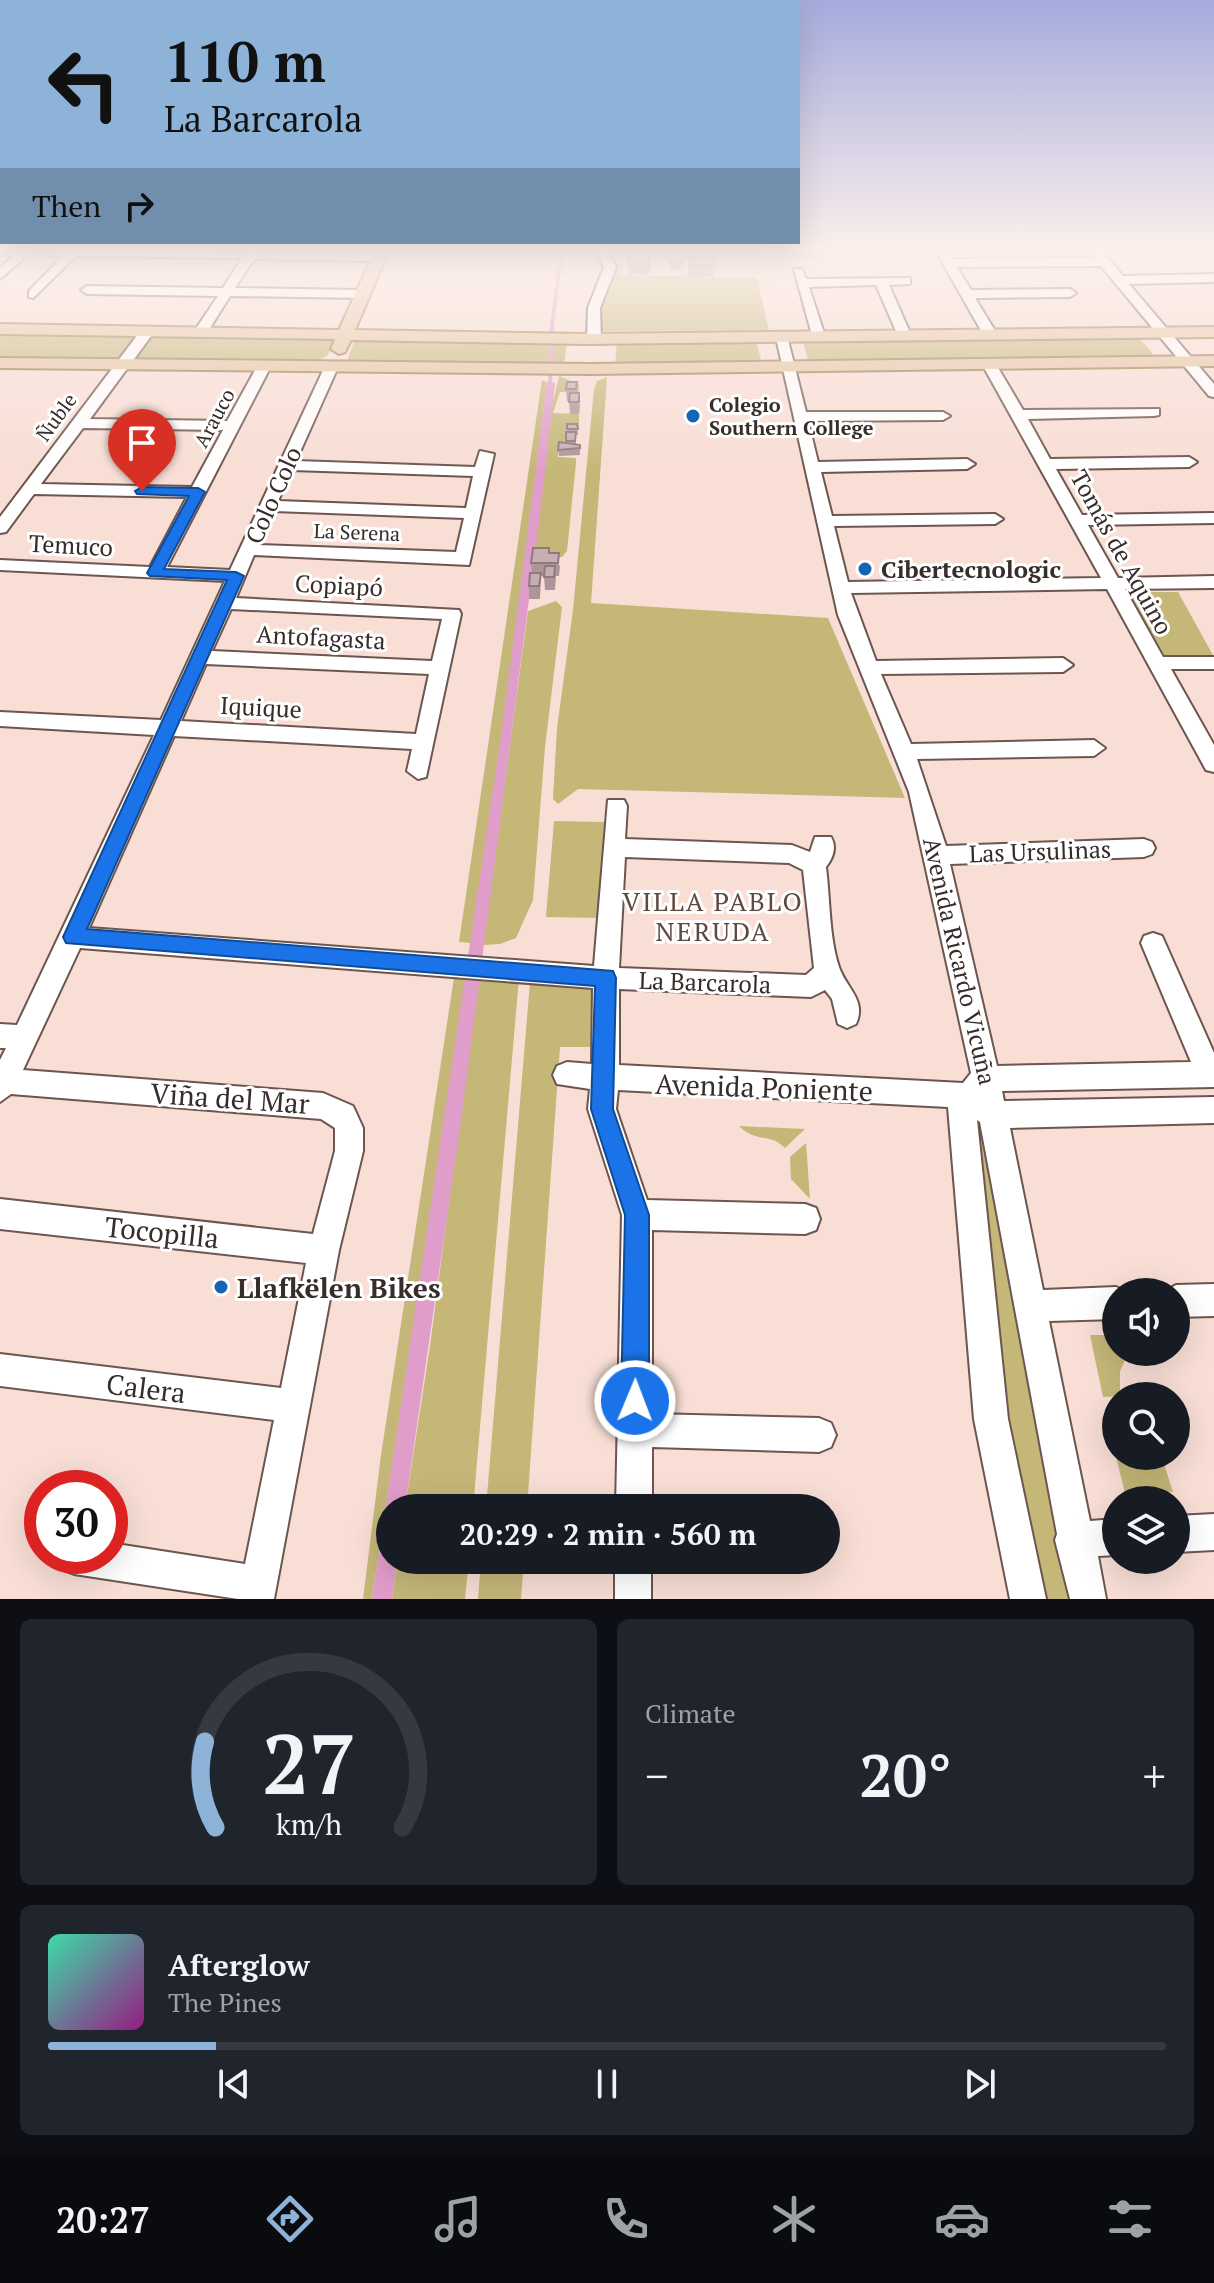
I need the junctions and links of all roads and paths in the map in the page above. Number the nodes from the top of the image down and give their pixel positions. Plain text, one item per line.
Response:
1 (206, 323) edge
2 (349, 323) edge
3 (594, 323) edge
4 (814, 323) edge
5 (899, 323) edge
6 (983, 323) edge
7 (1155, 323) edge
8 (0, 329) edge
9 (147, 332) junction
10 (1163, 332) junction
11 (1214, 332) edge
12 (200, 333) junction
13 (990, 334) junction
14 (344, 335) junction
15 (904, 335) junction
16 (780, 336) junction
17 (818, 336) junction
18 (594, 339) junction
19 (1214, 361) edge
20 (1188, 362) junction
21 (0, 363) edge
22 (989, 364) junction
23 (121, 365) junction
24 (264, 366) junction
25 (788, 366) junction
26 (331, 367) junction
27 (591, 369) junction
28 (1214, 393) edge
29 (1154, 412) dead end
30 (1018, 415) junction
31 (943, 416) dead end
32 (800, 417) junction
33 (79, 423) junction
34 (233, 426) junction
35 (486, 454) dead end
36 (1189, 462) dead end
37 (967, 464) dead end
38 (1045, 464) junction
39 (287, 465) junction
40 (812, 467) junction
41 (482, 472) junction
42 (30, 489) junction
43 (198, 492) junction
44 (268, 506) junction
45 (473, 513) junction
46 (1214, 518) edge
47 (995, 519) dead end
48 (1076, 520) junction
49 (825, 521) junction
50 (0, 528) edge
51 (248, 550) junction
52 (0, 566) edge
53 (155, 573) junction
54 (236, 576) junction
55 (1214, 582) edge
56 (1112, 583) junction
57 (841, 588) junction
58 (224, 603) junction
59 (200, 657) junction
60 (1157, 663) junction
61 (1214, 663) edge
62 (1063, 665) dead end
63 (440, 668) junction
64 (867, 668) junction
65 (0, 719) edge
66 (168, 728) junction
67 (424, 742) junction
68 (1094, 748) dead end
69 (904, 752) junction
70 (1212, 756) edge
71 (418, 771) dead end
72 (616, 806) dead end
73 (616, 848) junction
74 (1144, 848) dead end
75 (937, 855) junction
76 (73, 937) junction
77 (1153, 943) dead end
78 (606, 978) junction
79 (819, 979) junction
80 (847, 1016) dead end
81 (13, 1037) edge
82 (1212, 1074) edge
83 (567, 1075) dead end
84 (605, 1080) junction
85 (2, 1085) edge
86 (974, 1087) junction
87 (1214, 1110) edge
88 (994, 1115) junction
89 (0, 1214) edge
90 (637, 1215) junction
91 (805, 1219) dead end
92 (324, 1250) junction
93 (1214, 1300) edge
94 (1190, 1301) edge
95 (1102, 1303) edge
96 (1028, 1306) junction
97 (0, 1370) edge
98 (292, 1406) junction
99 (635, 1430) junction
100 (819, 1435) dead end
101 (634, 1494) edge
102 (1214, 1532) edge
103 (1190, 1533) edge
104 (1102, 1538) edge
105 (1073, 1540) junction
106 (128, 1567) edge
107 (633, 1574) edge
108 (257, 1592) edge
109 (633, 1599) edge
110 (1028, 1599) edge
111 (1088, 1599) edge

1 - 12 street
2 - 14 main road, Colo Colo
3 - 18 street
4 - 17 street
5 - 15 street
6 - 13 street
7 - 10 street
8 - 9 main road
9 - 12 main road
9 - 23 street, Ñuble
10 - 11 main road
10 - 13 main road
10 - 20 street
12 - 14 main road
13 - 15 main road
14 - 18 main road
14 - 26 main road, Colo Colo
15 - 17 main road
16 - 17 main road
16 - 18 main road
16 - 25 street, Avenida Ricardo Vicuña
18 - 27 main road
19 - 20 main road
20 - 22 main road
20 - 28 street
21 - 23 main road
22 - 25 main road
22 - 30 street, Tomás de Aquino
23 - 24 main road
23 - 33 street, Ñuble
24 - 26 main road
24 - 34 street, Arauco
25 - 27 main road
25 - 32 street, Avenida Ricardo Vicuña
26 - 27 main road
26 - 39 street, Colo Colo
29 - 30 street
30 - 38 street, Tomás de Aquino
31 - 32 street
32 - 40 street, Avenida Ricardo Vicuña
33 - 34 street
33 - 42 street, Ñuble
34 - 43 street, Arauco
35 - 41 street
36 - 38 street
37 - 40 street
38 - 48 street, Tomás de Aquino
39 - 41 street
39 - 44 street, Colo Colo
40 - 49 street, Avenida Ricardo Vicuña
41 - 45 street
42 - 43 street
42 - 50 street, Ñuble
43 - 53 street, Arauco
44 - 45 street
44 - 51 street, Colo Colo
45 - 51 street, La Serena
46 - 48 street
47 - 49 street
48 - 56 street, Tomás de Aquino
49 - 57 street, Avenida Ricardo Vicuña
51 - 54 street, Colo Colo
52 - 53 street, Temuco
53 - 54 street, Temuco
54 - 58 street, Colo Colo
55 - 56 street
56 - 57 street
56 - 60 street, Tomás de Aquino
57 - 64 street, Avenida Ricardo Vicuña
58 - 59 street, Colo Colo
58 - 63 street, Copiapó
59 - 63 street, Antofagasta
59 - 66 street, Colo Colo
60 - 61 street
60 - 70 street, Tomás de Aquino
62 - 64 street
63 - 67 street
64 - 69 street, Avenida Ricardo Vicuña
65 - 66 street, Iquique
66 - 67 street, Iquique
66 - 76 street, Colo Colo
67 - 71 street
68 - 69 street
69 - 75 street, Avenida Ricardo Vicuña
72 - 73 street
73 - 78 street
73 - 79 street
74 - 75 street, Las Ursulinas
75 - 86 street, Avenida Ricardo Vicuña
76 - 78 street, La Barcarola
76 - 81 street, Colo Colo
77 - 82 street
78 - 79 street, La Barcarola
78 - 84 street
79 - 80 street
81 - 85 street, Colo Colo
82 - 86 street, Avenida Poniente
83 - 84 street, Avenida Poniente
84 - 86 street, Avenida Poniente
84 - 90 street
85 - 92 street, Viña del Mar
86 - 88 street, Avenida Poniente
86 - 110 street, Avenida Ricardo Vicuña
87 - 88 street
88 - 96 street, Avenida Ricardo Vicuña
89 - 92 street, Tocopilla
90 - 91 street
90 - 99 street
92 - 98 street, Viña del Mar
93 - 94 street
95 - 96 street
96 - 105 street, Avenida Ricardo Vicuña
97 - 98 street, Calera
98 - 108 street, Viña del Mar
99 - 100 street
99 - 101 street
102 - 103 street
104 - 105 street
105 - 111 street, Avenida Ricardo Vicuña
106 - 108 street
107 - 109 street

